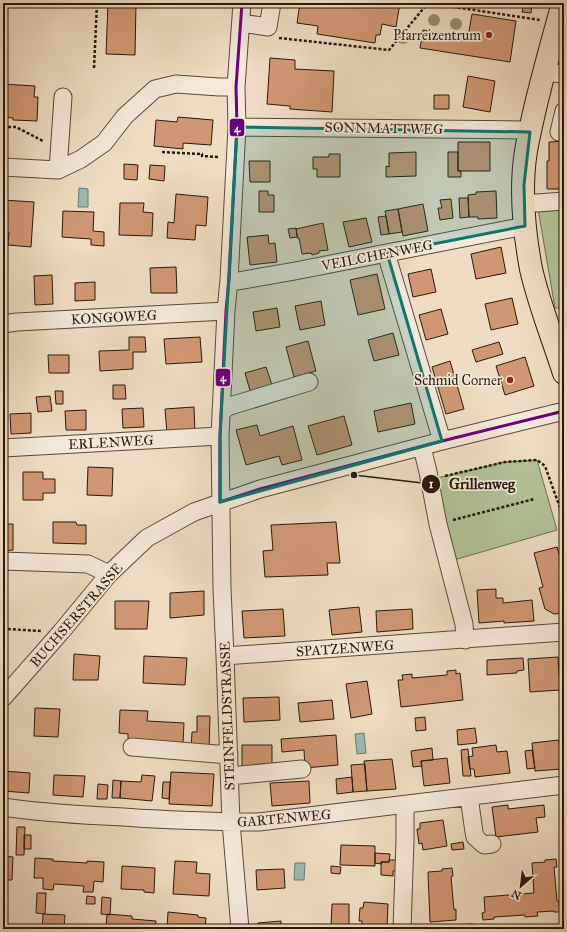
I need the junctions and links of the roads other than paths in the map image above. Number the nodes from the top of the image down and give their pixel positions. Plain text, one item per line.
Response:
1 (242, 3) edge
2 (272, 3) edge
3 (563, 7) edge
4 (241, 24) junction
5 (554, 72) edge
6 (236, 87) junction
7 (63, 97) dead end
8 (564, 111) edge
9 (237, 127) junction
10 (530, 132) junction
11 (559, 132) dead end
12 (3, 167) edge
13 (58, 170) junction
14 (562, 198) edge
15 (523, 203) junction
16 (525, 226) junction
17 (387, 253) junction
18 (228, 280) junction
19 (226, 311) junction
20 (3, 324) edge
21 (564, 373) edge
22 (309, 382) dead end
23 (221, 410) junction
24 (564, 411) edge
25 (220, 436) junction
26 (442, 441) junction
27 (422, 447) junction
28 (3, 448) edge
29 (220, 502) junction
30 (3, 562) edge
31 (109, 574) junction
32 (564, 632) edge
33 (465, 640) junction
34 (225, 656) junction
35 (3, 698) edge
36 (132, 747) dead end
37 (229, 755) junction
38 (302, 769) dead end
39 (230, 776) junction
40 (564, 786) edge
41 (470, 797) junction
42 (405, 805) junction
43 (3, 807) edge
44 (231, 822) junction
45 (492, 844) dead end
46 (240, 929) edge
47 (402, 929) edge

1 - 4 street, STEINFELDSTRASSE
2 - 4 street
3 - 5 main road
4 - 6 street, STEINFELDSTRASSE
5 - 10 main road
6 - 9 street, STEINFELDSTRASSE
6 - 13 street
7 - 13 street
8 - 11 street
9 - 10 street, SONNMATTWEG
9 - 18 street, STEINFELDSTRASSE
10 - 15 main road
12 - 13 street
14 - 15 street
15 - 16 main road
16 - 17 street, VEILCHENWEG
16 - 21 main road
17 - 18 street, VEILCHENWEG
17 - 26 street
18 - 19 street, STEINFELDSTRASSE
19 - 20 street, KONGOWEG
19 - 23 street, STEINFELDSTRASSE
22 - 23 street
23 - 25 street, STEINFELDSTRASSE
24 - 26 street, BUCHSERSTRASSE
25 - 28 street, ERLENWEG
25 - 29 street, STEINFELDSTRASSE
26 - 27 street, BUCHSERSTRASSE
27 - 29 street, BUCHSERSTRASSE
27 - 33 street
29 - 31 street, BUCHSERSTRASSE
29 - 34 street, STEINFELDSTRASSE
30 - 31 street
31 - 35 street, BUCHSERSTRASSE
32 - 33 street, SPATZENWEG
33 - 34 street, SPATZENWEG
34 - 37 street, STEINFELDSTRASSE
36 - 37 street
37 - 39 street, STEINFELDSTRASSE
38 - 39 street
39 - 44 street, STEINFELDSTRASSE
40 - 41 street, GARTENWEG
41 - 42 street, GARTENWEG
41 - 45 street
42 - 44 street, GARTENWEG
42 - 47 street
43 - 44 street, GARTENWEG
44 - 46 street, STEINFELDSTRASSE

